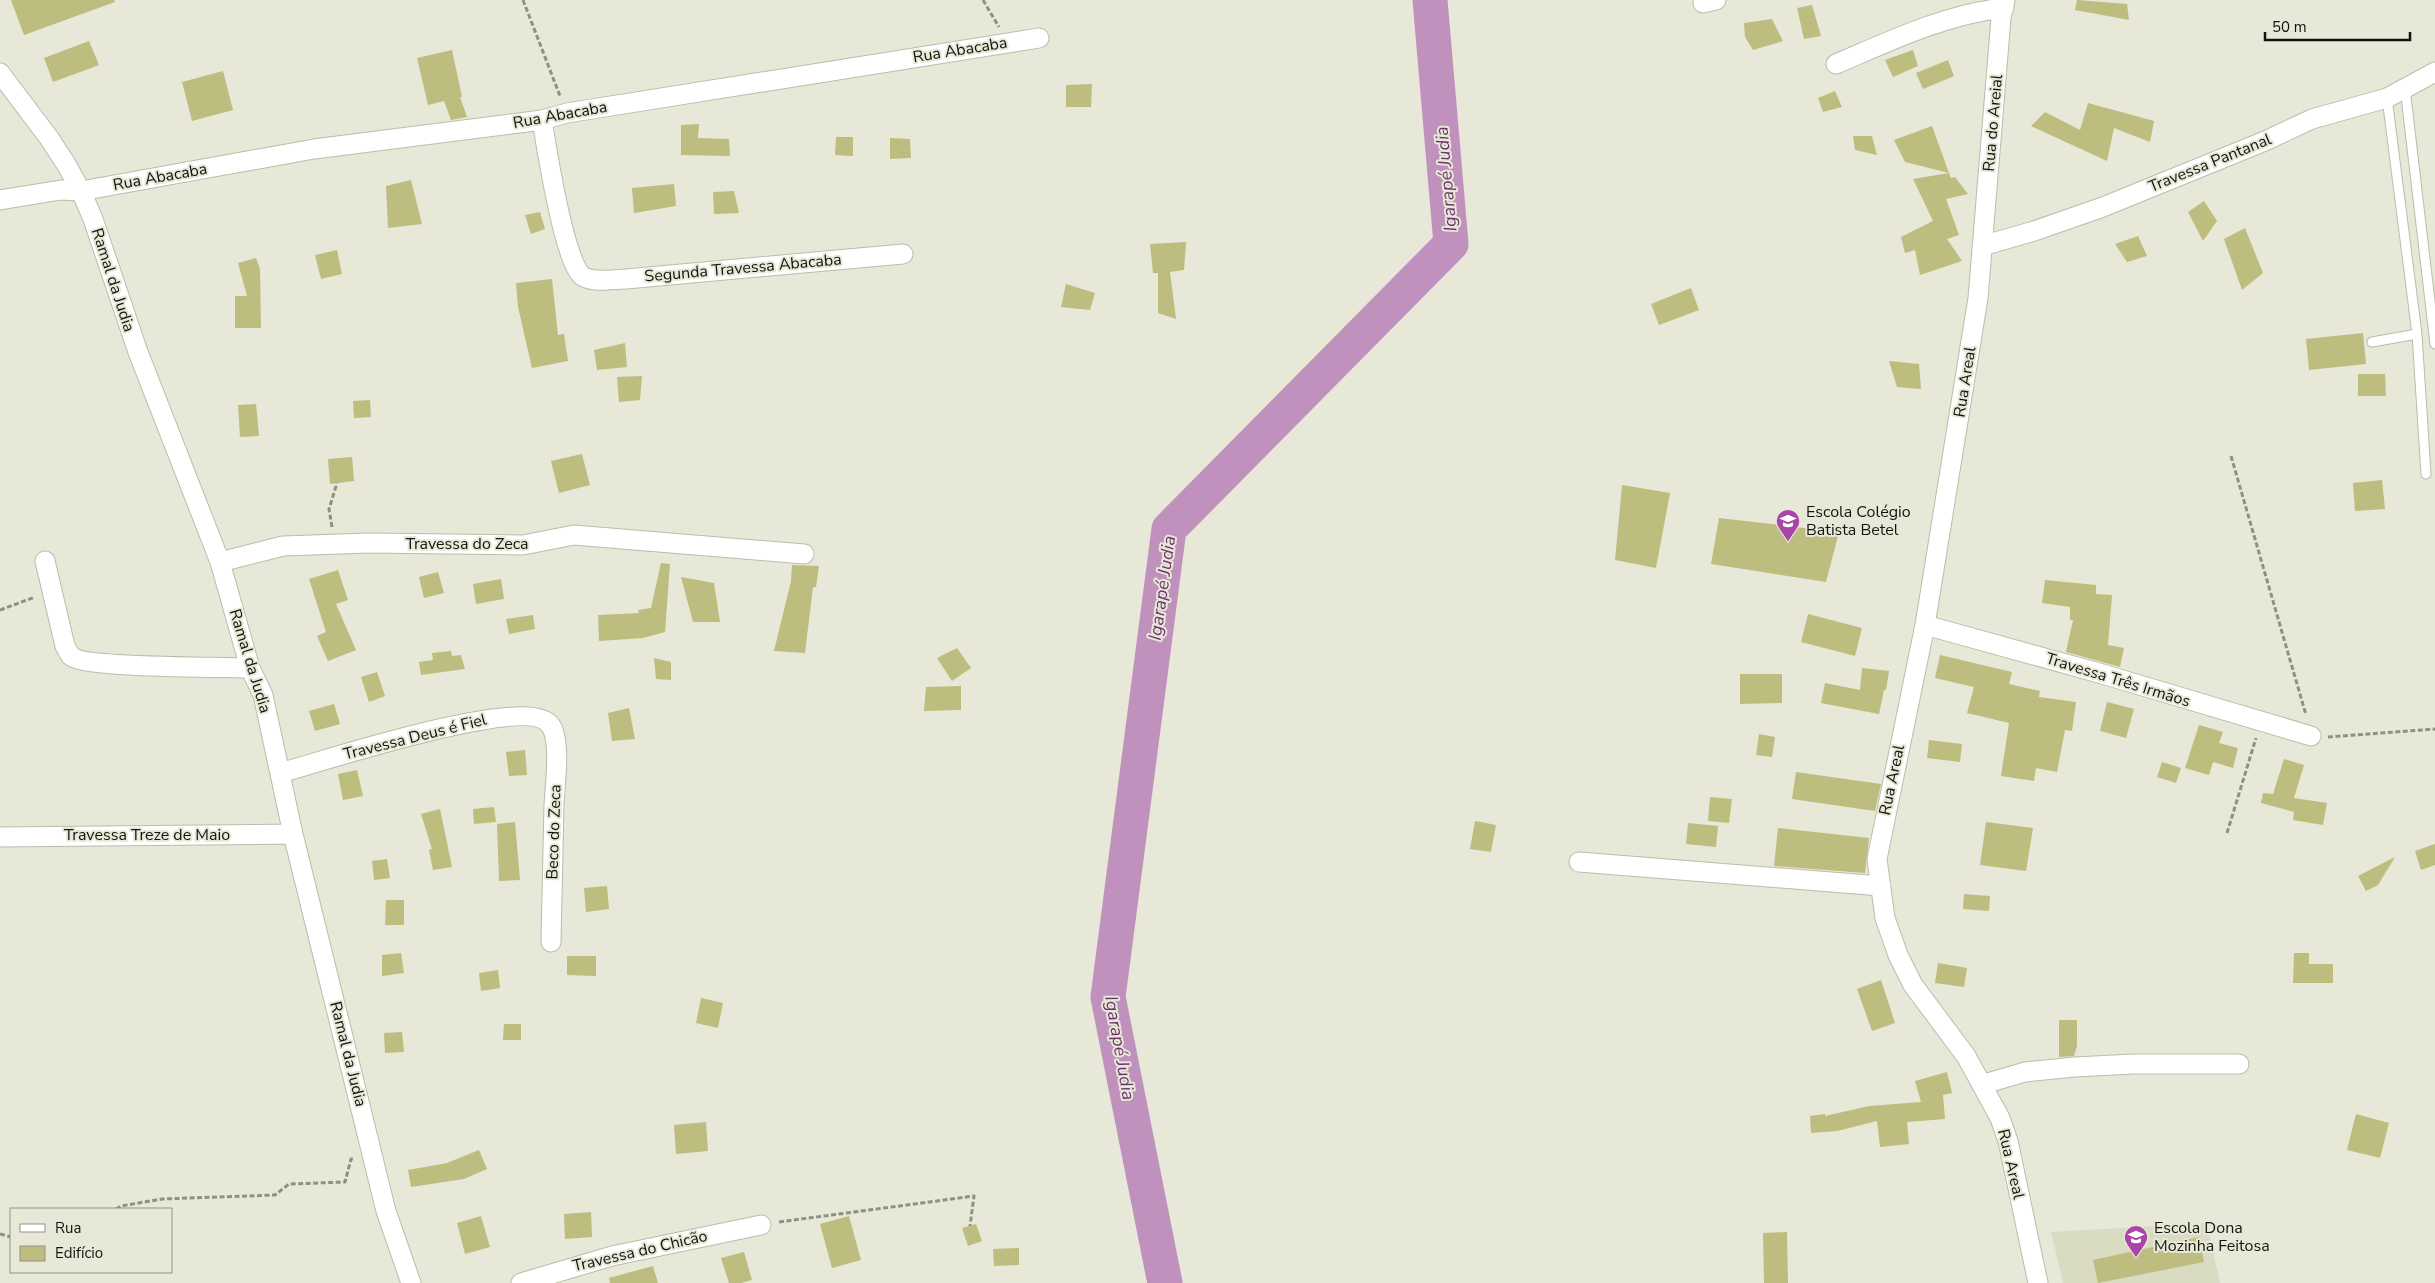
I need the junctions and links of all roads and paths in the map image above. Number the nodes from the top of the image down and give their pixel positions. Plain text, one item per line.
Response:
1 (523, 0) edge
2 (983, 0) edge
3 (2004, 4) edge
4 (1039, 38) dead end
5 (1008, 43) junction
6 (1836, 64) dead end
7 (2435, 72) edge
8 (0, 73) edge
9 (2405, 88) junction
10 (2387, 98) junction
11 (566, 113) junction
12 (542, 120) junction
13 (81, 191) junction
14 (0, 200) edge
15 (1982, 246) junction
16 (903, 254) dead end
17 (2417, 334) junction
18 (2372, 342) dead end
19 (2435, 344) edge
20 (2231, 456) dead end
21 (2426, 474) dead end
22 (337, 483) dead end
23 (336, 544) junction
24 (804, 554) dead end
25 (45, 560) dead end
26 (220, 562) junction
27 (51, 591) junction
28 (0, 610) edge
29 (1925, 625) junction
30 (250, 668) junction
31 (2260, 723) junction
32 (550, 724) joint
33 (2435, 729) edge
34 (2310, 736) junction
35 (280, 773) junction
36 (2227, 833) dead end
37 (293, 834) junction
38 (0, 836) edge
39 (1579, 862) dead end
40 (1881, 886) junction
41 (551, 942) dead end
42 (2239, 1064) dead end
43 (1984, 1084) junction
44 (373, 1156) junction
45 (118, 1208) edge
46 (761, 1225) joint
47 (970, 1226) dead end
48 (411, 1283) edge
49 (521, 1283) edge
50 (2038, 1283) edge

1 - 11 path
2 - 5 path
3 - 6 street
3 - 15 street, Rua do Areial
4 - 5 street, Rua Abacaba
5 - 11 street, Rua Abacaba
7 - 9 street, Travessa Pantanal
8 - 13 street, Ramal da Judia
9 - 10 street, Travessa Pantanal
9 - 19 lane
10 - 15 street, Travessa Pantanal
10 - 17 lane
11 - 12 street, Rua Abacaba
12 - 13 street, Rua Abacaba
12 - 16 street, Segunda Travessa Abacaba
13 - 14 street, Rua Abacaba
13 - 26 street, Ramal da Judia
15 - 29 street, Rua Areal
17 - 18 lane
17 - 21 lane
20 - 34 path
22 - 23 path
23 - 24 street, Travessa do Zeca
23 - 26 street, Travessa do Zeca
25 - 27 street
26 - 30 street, Ramal da Judia
27 - 28 path
27 - 30 street
29 - 31 street, Travessa Três Irmãos
29 - 40 street, Rua Areal
30 - 35 street, Ramal da Judia
31 - 34 street, Travessa Três Irmãos
31 - 36 path
32 - 35 street, Travessa Deus é Fiel
32 - 41 street, Beco do Zeca
33 - 34 path
35 - 37 street, Ramal da Judia
37 - 38 street, Travessa Treze de Maio
37 - 44 street, Ramal da Judia
39 - 40 street
40 - 43 street, Rua Areal
42 - 43 street
43 - 50 street, Rua Areal
44 - 45 path
44 - 48 street, Ramal da Judia
46 - 47 path
46 - 49 street, Travessa do Chicão

